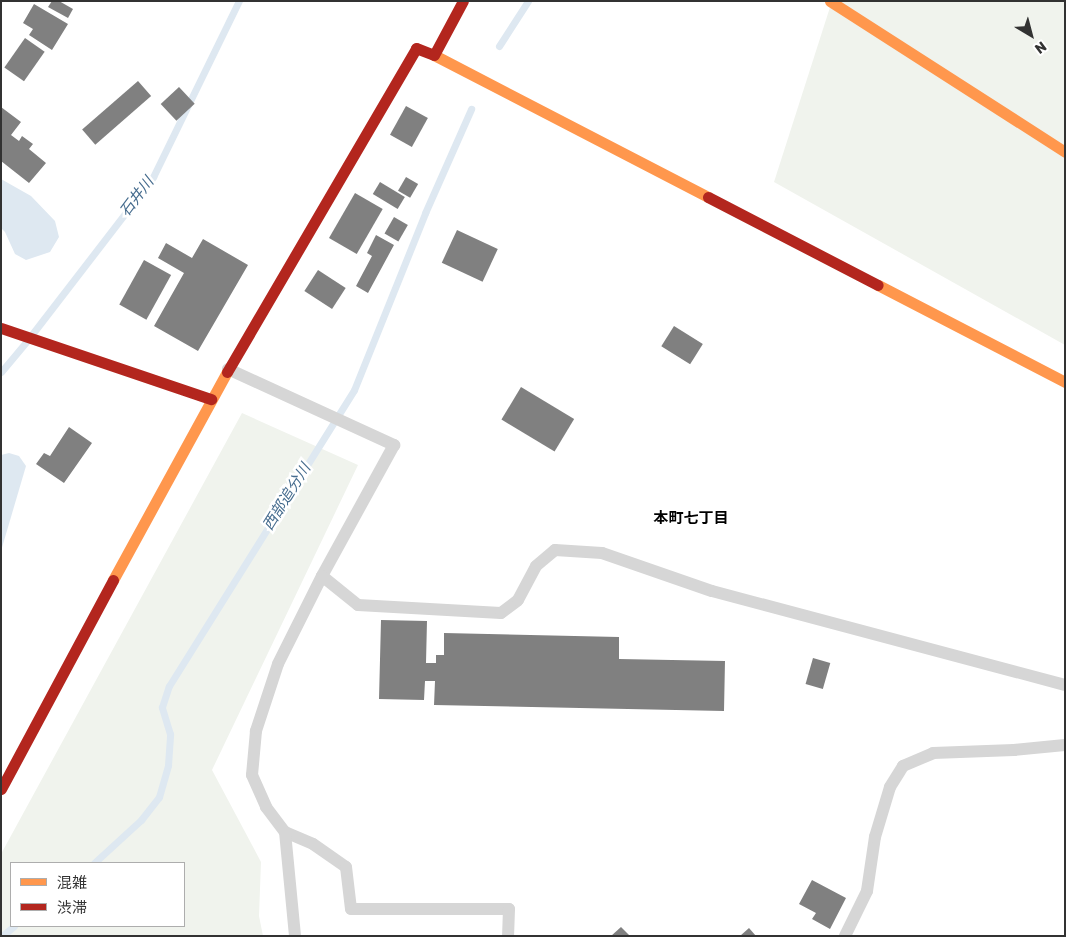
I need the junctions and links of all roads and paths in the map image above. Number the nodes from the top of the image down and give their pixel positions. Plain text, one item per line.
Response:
1 (463, 1) edge
2 (830, 1) edge
3 (434, 55) junction
4 (1065, 152) edge
5 (1, 328) edge
6 (228, 369) junction
7 (1065, 382) edge
8 (211, 399) junction
9 (322, 576) junction
10 (1065, 685) edge
11 (1065, 745) edge
12 (1, 789) edge
13 (286, 832) junction
14 (295, 936) edge
15 (508, 936) edge
16 (845, 936) edge

1 - 3 street
2 - 4 street
3 - 6 street
3 - 7 street
5 - 8 street
6 - 8 street
6 - 9 lane
8 - 12 street
9 - 10 lane
9 - 13 lane
11 - 16 lane
13 - 14 lane
13 - 15 lane

